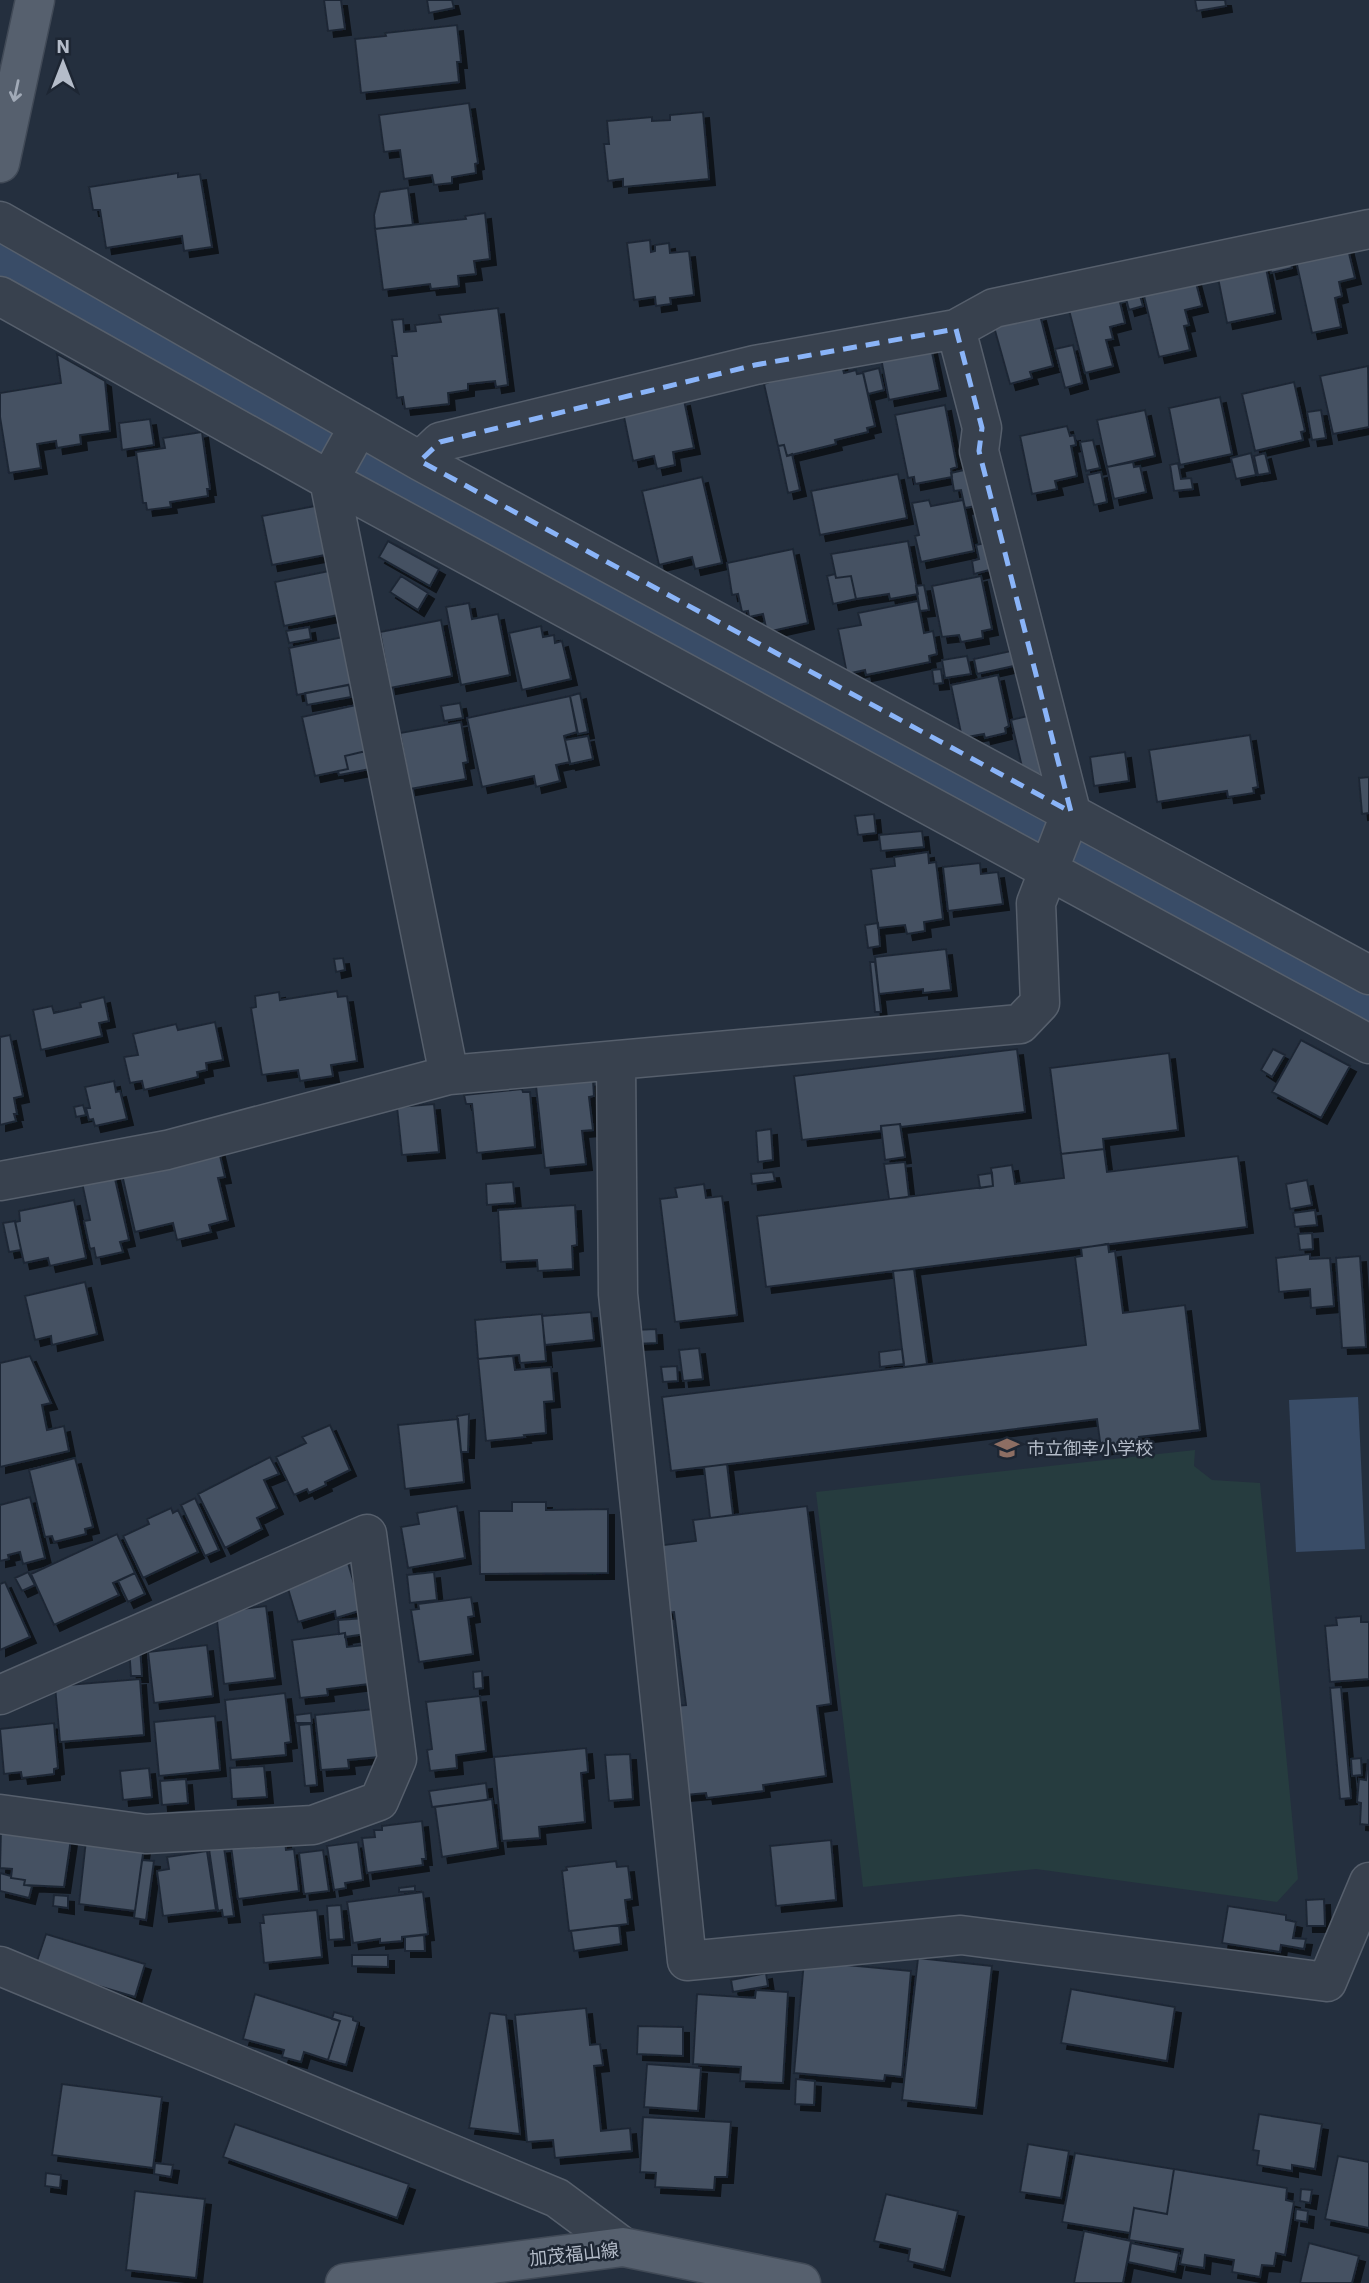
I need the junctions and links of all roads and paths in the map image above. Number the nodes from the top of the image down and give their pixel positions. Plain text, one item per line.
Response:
1 (35, 0) edge
2 (0, 163) edge
3 (0, 220) edge
4 (1369, 229) edge
5 (0, 296) edge
6 (956, 329) junction
7 (344, 453) junction
8 (421, 460) junction
9 (1069, 818) junction
10 (1050, 867) junction
11 (1369, 975) edge
12 (1369, 1044) edge
13 (617, 1061) junction
14 (449, 1075) junction
15 (0, 1181) edge
16 (0, 1695) edge
17 (0, 1814) edge
18 (1369, 1882) edge
19 (0, 1966) edge
20 (623, 2247) junction
21 (345, 2283) edge
22 (801, 2283) edge

1 -> 2 main road
3 - 7 street
4 - 6 street
5 - 7 street
6 - 8 street
6 - 9 street
7 - 8 street
7 - 10 street
7 - 14 street
8 - 9 street
9 - 10 street
9 - 11 street
10 - 12 street
10 - 13 street
13 - 14 street
13 - 18 street
14 - 15 street
16 - 17 street
19 - 20 street
20 - 21 main road, 加茂福山線
20 - 22 main road, 加茂福山線

